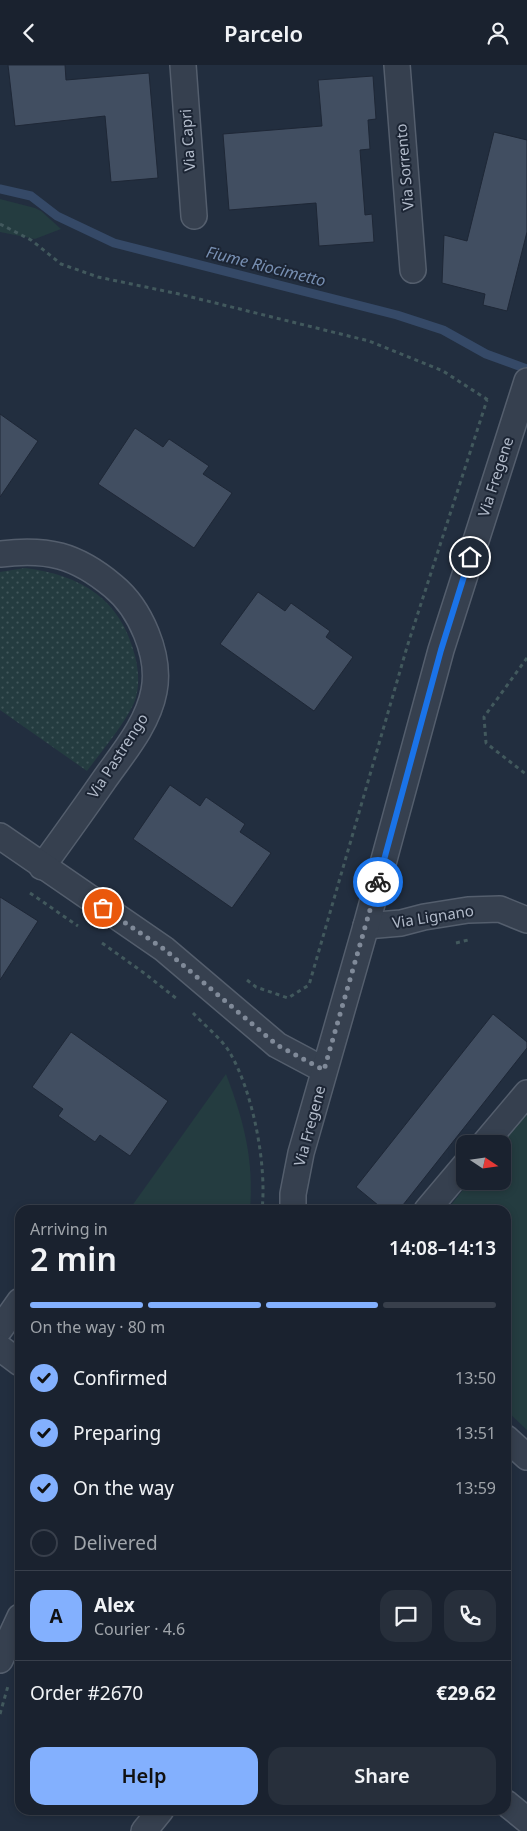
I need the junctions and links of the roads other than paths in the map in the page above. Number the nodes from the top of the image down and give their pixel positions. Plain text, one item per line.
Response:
1 (183, 65) edge
2 (397, 65) edge
3 (194, 216) dead end
4 (413, 270) dead end
5 (522, 395) edge
6 (0, 554) edge
7 (0, 836) edge
8 (42, 867) junction
9 (527, 920) edge
10 (366, 926) junction
11 (324, 1070) junction
12 (527, 1093) edge
13 (492, 1135) edge
14 (456, 1176) edge
15 (293, 1205) edge
16 (431, 1205) edge
17 (15, 1308) edge
18 (0, 1329) edge
19 (0, 1348) edge
20 (15, 1359) edge
21 (511, 1443) edge
22 (527, 1457) edge
23 (11, 1623) edge
24 (0, 1660) edge
25 (511, 1807) edge
26 (156, 1815) edge
27 (527, 1820) edge
28 (144, 1831) edge

1 - 3 street, Via Capri
2 - 4 street, Via Sorrento
5 - 10 street, Via Fregene
6 - 8 street, Via Pastrengo
7 - 8 street
8 - 11 street
9 - 10 street, Via Lignano
10 - 11 street, Via Fregene
11 - 15 street, Via Fregene
12 - 13 street
14 - 16 street
17 - 18 street
19 - 20 street
21 - 22 street
23 - 24 street
25 - 27 street
26 - 28 street

